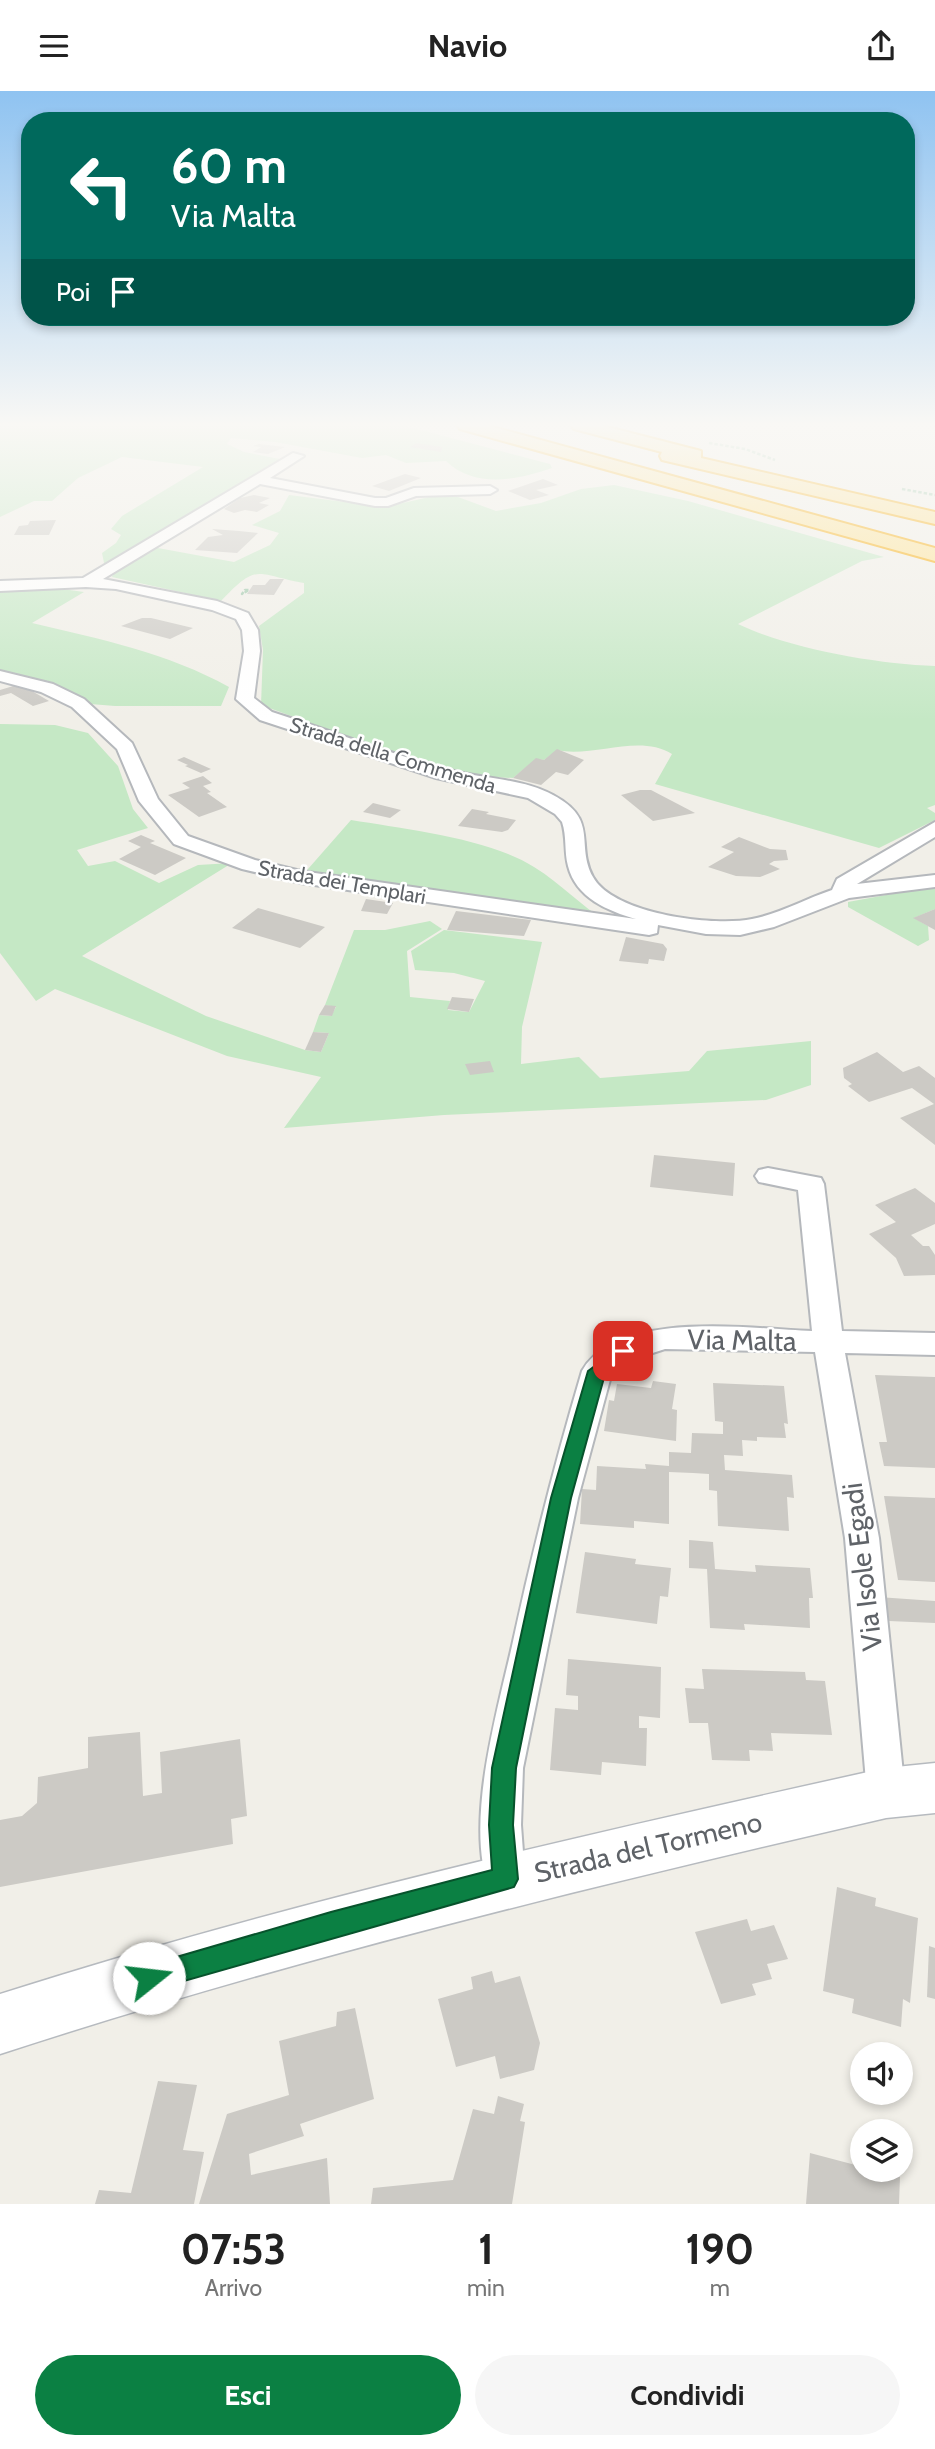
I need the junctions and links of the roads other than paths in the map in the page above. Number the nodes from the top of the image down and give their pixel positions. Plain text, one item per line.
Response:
1 (184, 524) edge
2 (822, 524) edge
3 (875, 524) edge
4 (935, 540) edge
5 (935, 555) edge
6 (86, 582) junction
7 (0, 586) edge
8 (0, 676) edge
9 (935, 828) edge
10 (935, 881) edge
11 (841, 894) junction
12 (719, 928) junction
13 (768, 1176) dead end
14 (828, 1341) junction
15 (935, 1345) edge
16 (910, 1791) edge
17 (505, 1879) junction
18 (0, 2024) edge

1 - 6 street, Strada della Commenda
2 - 5 highway
3 - 4 highway
6 - 7 street, Strada della Commenda
6 - 12 street, Strada della Commenda
8 - 12 street, Strada dei Templari
9 - 11 street, Strada della Commenda
10 - 11 street, Strada della Commenda
11 - 12 street, Strada della Commenda
13 - 14 street, Via Malta
14 - 15 street, Via Malta
14 - 16 street, Via Isole Egadi
14 - 17 street, Via Malta
16 - 17 street, Strada del Tormeno
17 - 18 street, Strada del Tormeno

